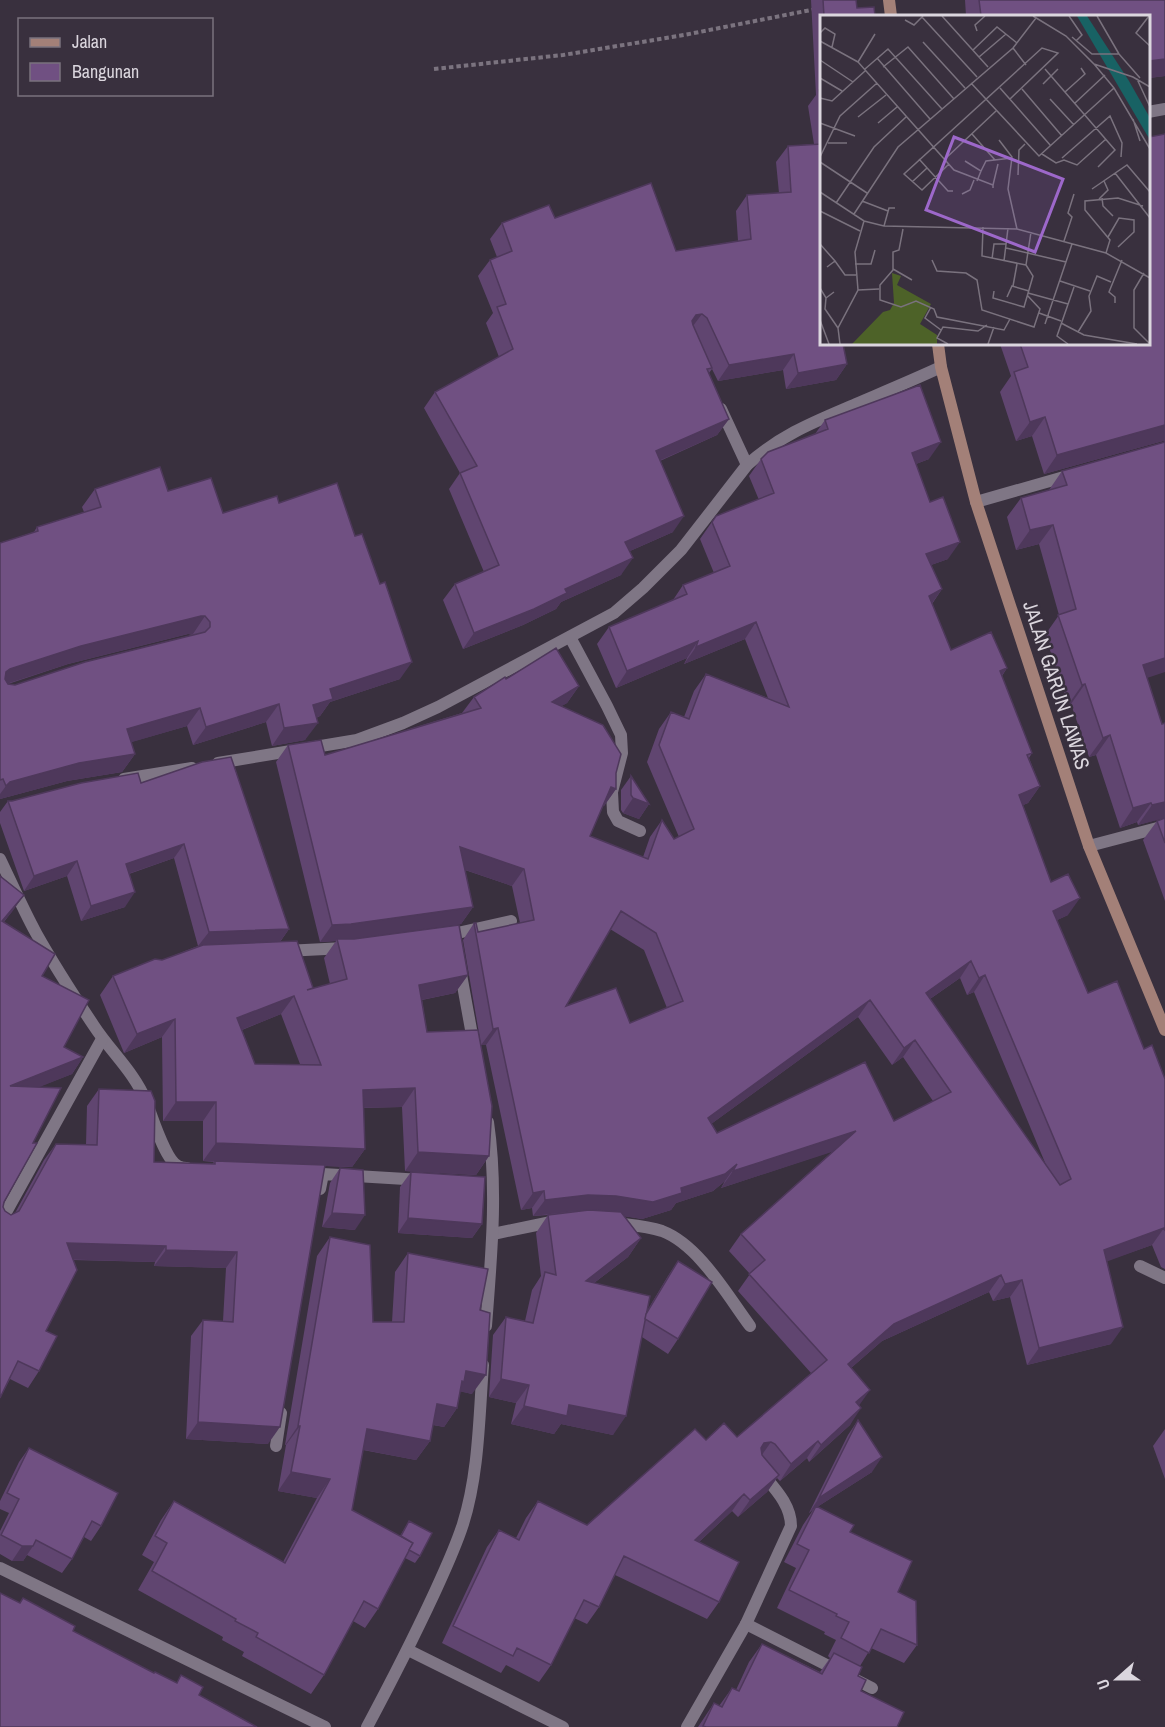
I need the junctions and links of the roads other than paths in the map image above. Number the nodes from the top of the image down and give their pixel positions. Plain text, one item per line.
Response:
1 (889, 0) edge
2 (891, 15) edge
3 (1165, 109) edge
4 (1150, 112) edge
5 (938, 345) edge
6 (941, 368) junction
7 (718, 401) edge
8 (747, 465) junction
9 (1087, 471) edge
10 (976, 502) junction
11 (570, 637) junction
12 (117, 780) edge
13 (1165, 826) edge
14 (640, 831) dead end
15 (1089, 846) junction
16 (0, 859) edge
17 (511, 921) dead end
18 (362, 946) edge
19 (268, 951) edge
20 (1165, 1030) edge
21 (102, 1039) junction
22 (477, 1061) edge
23 (487, 1113) edge
24 (201, 1169) edge
25 (436, 1181) edge
26 (319, 1198) edge
27 (568, 1220) edge
28 (600, 1221) edge
29 (0, 1222) edge
30 (493, 1234) junction
31 (1140, 1266) dead end
32 (1165, 1278) edge
33 (750, 1326) dead end
34 (284, 1399) edge
35 (276, 1446) edge
36 (758, 1467) edge
37 (0, 1568) edge
38 (746, 1624) junction
39 (408, 1650) junction
40 (872, 1688) dead end
41 (325, 1727) edge
42 (367, 1727) edge
43 (563, 1727) edge
44 (687, 1727) edge

1 - 2 main road
3 - 4 street
5 - 6 main road, JALAN GARUN LAWAS
6 - 8 street
6 - 10 main road, JALAN GARUN LAWAS
7 - 8 street
8 - 11 street
9 - 10 street
10 - 15 main road, JALAN GARUN LAWAS
11 - 12 street
11 - 14 street
13 - 15 street
15 - 20 main road, JALAN GARUN LAWAS
16 - 21 street
17 - 22 street
18 - 19 street
21 - 24 street
21 - 29 street
23 - 30 street
25 - 26 street
27 - 30 street
28 - 33 street
30 - 39 street
31 - 32 street
34 - 35 street
36 - 38 street
37 - 41 street
38 - 40 street
38 - 44 street
39 - 42 street
39 - 43 street

